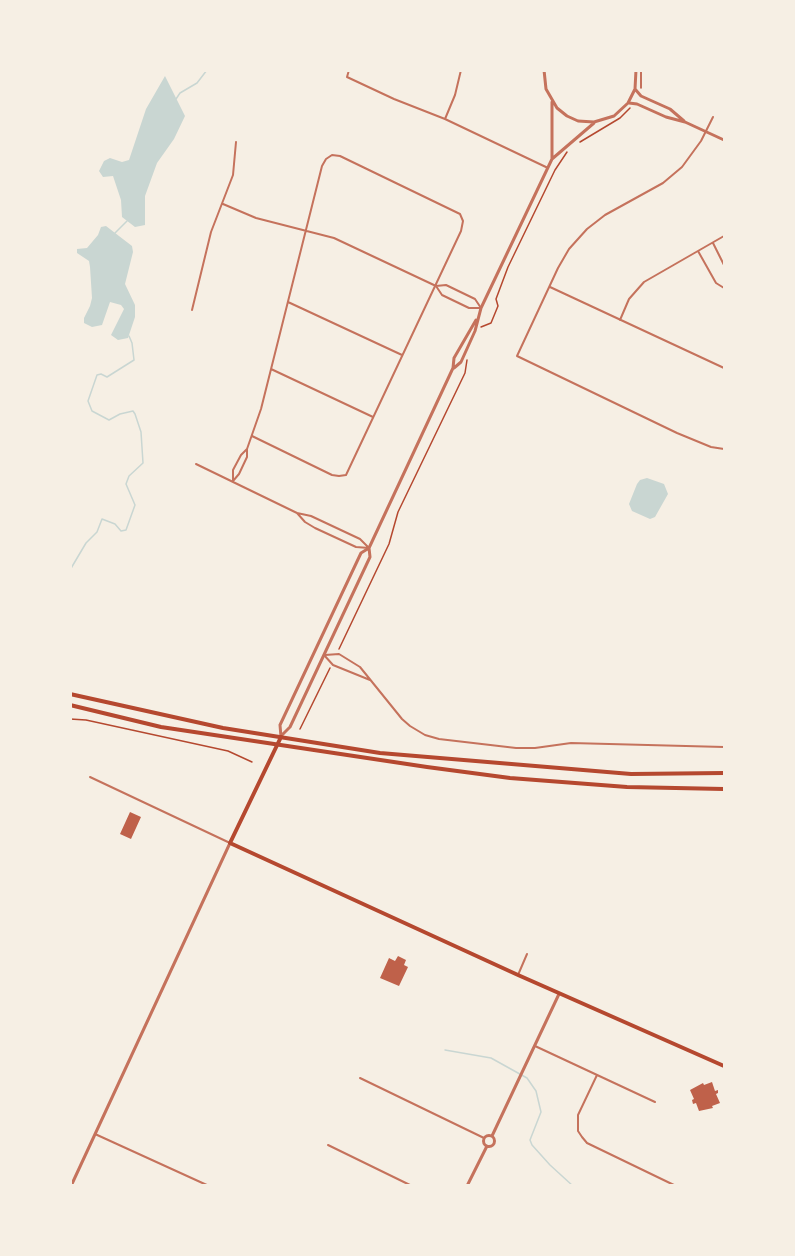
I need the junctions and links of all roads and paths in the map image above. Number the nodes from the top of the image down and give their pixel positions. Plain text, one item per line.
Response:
1 (349, 70) edge
2 (461, 70) edge
3 (544, 70) edge
4 (638, 70) edge
5 (635, 89) junction
6 (638, 94) junction
7 (552, 102) junction
8 (628, 103) junction
9 (633, 103) junction
10 (713, 117) dead end
11 (445, 119) junction
12 (594, 122) junction
13 (686, 122) junction
14 (706, 132) junction
15 (724, 140) edge
16 (236, 142) dead end
17 (576, 144) dead end
18 (570, 149) dead end
19 (552, 159) junction
20 (548, 168) junction
21 (223, 204) junction
22 (306, 231) junction
23 (724, 236) edge
24 (713, 243) junction
25 (698, 251) junction
26 (724, 265) edge
27 (436, 286) junction
28 (550, 287) junction
29 (724, 288) edge
30 (288, 302) junction
31 (481, 308) junction
32 (192, 310) dead end
33 (476, 320) junction
34 (620, 320) junction
35 (481, 326) dead end
36 (403, 355) junction
37 (468, 358) dead end
38 (453, 368) junction
39 (724, 368) edge
40 (271, 369) junction
41 (373, 417) junction
42 (252, 436) junction
43 (247, 449) junction
44 (724, 449) edge
45 (196, 464) dead end
46 (233, 481) junction
47 (297, 513) junction
48 (369, 548) junction
49 (339, 649) dead end
50 (324, 655) junction
51 (330, 668) dead end
52 (370, 680) junction
53 (70, 694) edge
54 (70, 705) edge
55 (70, 719) edge
56 (300, 729) dead end
57 (281, 736) junction
58 (277, 746) junction
59 (724, 747) edge
60 (252, 762) dead end
61 (724, 773) edge
62 (90, 777) dead end
63 (724, 789) edge
64 (230, 843) junction
65 (527, 954) dead end
66 (518, 975) junction
67 (559, 994) junction
68 (535, 1046) junction
69 (724, 1066) edge
70 (597, 1075) junction
71 (360, 1078) dead end
72 (655, 1102) dead end
73 (95, 1134) junction
74 (492, 1136) junction
75 (484, 1138) junction
76 (328, 1145) dead end
77 (487, 1146) junction
78 (71, 1185) edge
79 (208, 1185) edge
80 (412, 1185) edge
81 (468, 1185) edge
82 (676, 1185) edge

1 - 11 street
2 - 11 street
3 - 7 street
4 - 5 street
4 - 6 path
5 - 6 street
5 - 8 street
6 - 13 street
7 - 12 street
7 - 19 street
8 - 9 street
8 - 12 street
9 - 13 street
9 - 17 path
10 - 14 street
11 - 20 street
12 - 19 street
13 - 14 street
14 - 15 street
14 - 28 street
16 - 21 street
18 - 35 path
19 - 20 street
20 - 31 street
21 - 22 street
21 - 32 street
22 - 27 street
22 - 27 street
22 - 30 street
23 - 24 street
24 - 25 street
24 - 26 street
25 - 29 street
25 - 34 street
27 - 31 street
27 - 31 street
27 - 36 street
28 - 34 street
28 - 44 street
30 - 36 street
30 - 40 street
31 - 33 street
33 - 38 street
33 - 38 street
34 - 39 street
36 - 41 street
37 - 49 path
38 - 48 street
40 - 41 street
40 - 42 street
41 - 42 street
42 - 43 street
43 - 46 street
43 - 46 street
45 - 46 street
46 - 47 street
47 - 48 street
47 - 48 street
48 - 50 street
48 - 57 street
50 - 52 street
50 - 52 street
50 - 57 street
51 - 56 path
52 - 59 street
53 - 57 main road
54 - 58 main road
55 - 60 path
57 - 58 main road
57 - 61 main road
58 - 63 main road
58 - 64 main road
62 - 64 street
64 - 66 main road
64 - 73 street
65 - 66 street
66 - 67 main road
67 - 68 street
67 - 69 main road
68 - 70 street
68 - 74 street
70 - 72 street
70 - 82 street
71 - 75 street
73 - 78 street
73 - 79 street
74 - 75 street
74 - 77 street
75 - 77 street
76 - 80 street
77 - 81 street

